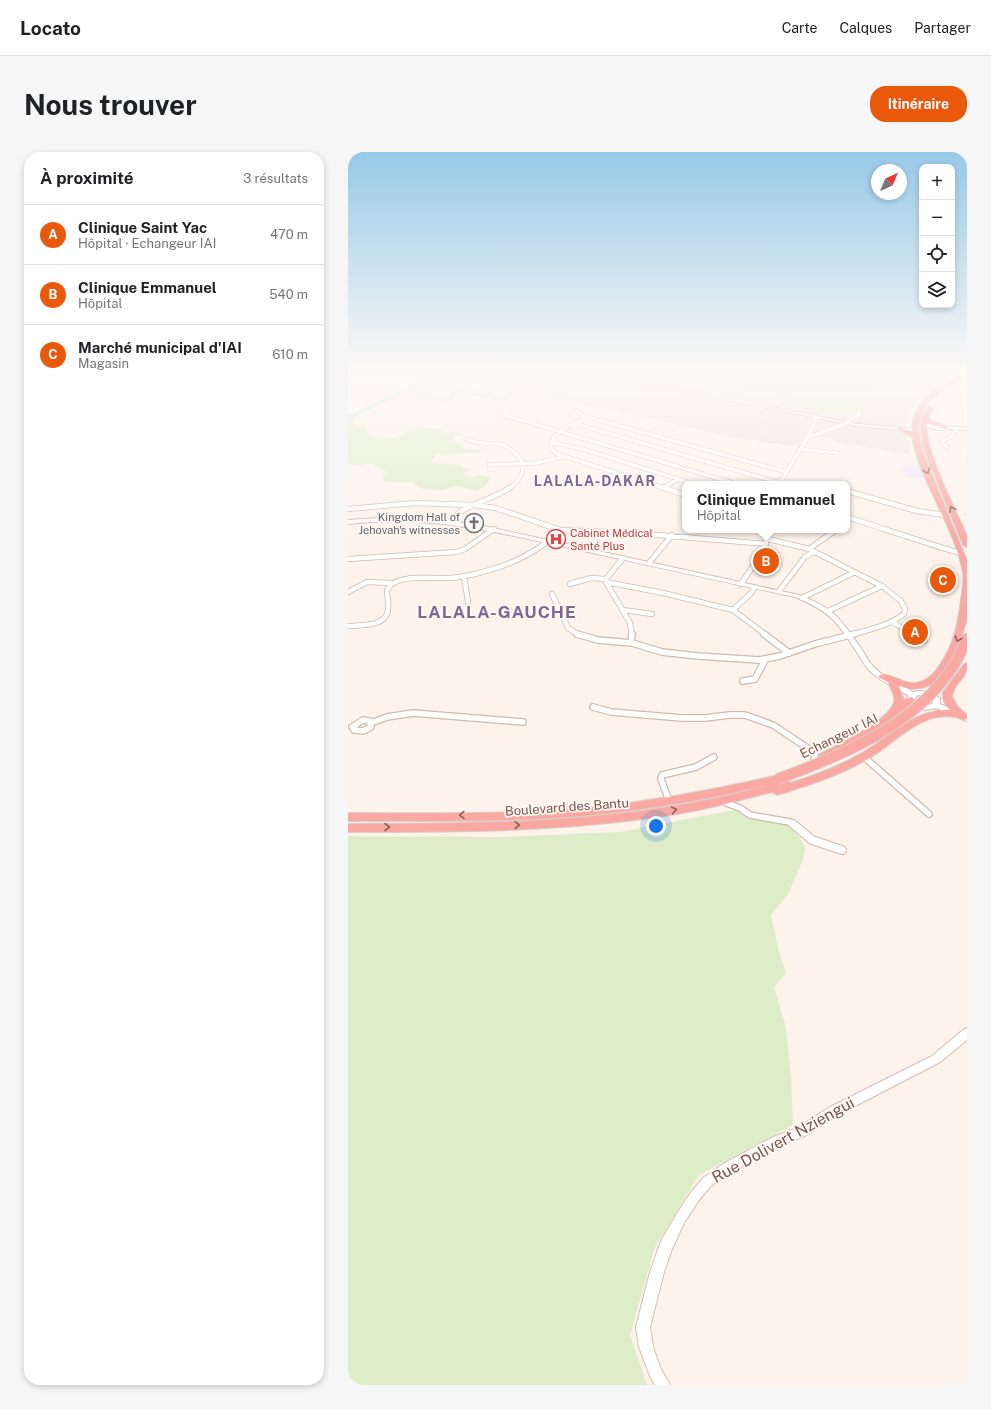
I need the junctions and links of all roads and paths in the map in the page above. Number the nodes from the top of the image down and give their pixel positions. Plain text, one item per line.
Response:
1 (560, 431) edge
2 (562, 432) edge
3 (602, 432) edge
4 (642, 432) edge
5 (810, 432) edge
6 (824, 432) edge
7 (916, 432) edge
8 (923, 432) edge
9 (929, 432) edge
10 (951, 432) edge
11 (808, 437) junction
12 (924, 437) junction
13 (466, 439) dead end
14 (551, 442) junction
15 (948, 448) dead end
16 (800, 449) junction
17 (837, 453) dead end
18 (563, 457) junction
19 (523, 462) junction
20 (489, 466) dead end
21 (786, 472) junction
22 (678, 479) junction
23 (684, 481) edge
24 (727, 481) edge
25 (770, 481) edge
26 (782, 481) edge
27 (663, 488) junction
28 (850, 492) edge
29 (682, 494) edge
30 (474, 505) junction
31 (348, 509) edge
32 (945, 515) junction
33 (852, 519) edge
34 (348, 522) edge
35 (449, 522) junction
36 (494, 529) junction
37 (769, 533) edge
38 (832, 533) edge
39 (672, 535) junction
40 (767, 541) junction
41 (547, 542) junction
42 (967, 545) edge
43 (808, 549) junction
44 (814, 552) junction
45 (960, 553) junction
46 (623, 558) junction
47 (348, 559) edge
48 (649, 563) junction
49 (855, 572) junction
50 (967, 574) edge
51 (464, 576) junction
52 (606, 581) junction
53 (392, 584) junction
54 (570, 584) dead end
55 (741, 584) junction
56 (882, 586) junction
57 (755, 587) junction
58 (779, 591) junction
59 (348, 592) edge
60 (552, 594) dead end
61 (802, 598) junction
62 (468, 602) dead end
63 (623, 610) junction
64 (733, 610) junction
65 (828, 611) junction
66 (652, 614) dead end
67 (892, 622) junction
68 (348, 626) edge
69 (850, 636) junction
70 (967, 638) edge
71 (924, 640) dead end
72 (631, 643) junction
73 (789, 653) junction
74 (967, 654) edge
75 (765, 660) junction
76 (967, 666) edge
77 (883, 677) junction
78 (743, 681) dead end
79 (930, 682) junction
80 (895, 684) junction
81 (950, 686) junction
82 (914, 696) junction
83 (934, 704) junction
84 (593, 707) dead end
85 (893, 714) junction
86 (958, 715) edge
87 (523, 722) dead end
88 (371, 723) dead end
89 (913, 723) junction
90 (714, 757) dead end
91 (864, 757) junction
92 (814, 760) junction
93 (782, 781) junction
94 (718, 797) junction
95 (669, 800) junction
96 (929, 814) dead end
97 (348, 816) edge
98 (348, 828) edge
99 (842, 850) dead end
100 (967, 1033) edge
101 (663, 1385) edge

1 - 14 street
2 - 24 street
3 - 25 street
4 - 21 street
5 - 11 street
6 - 11 street, bridge
7 -> 32 highway
8 - 12 highway
9 - 12 highway
10 - 15 street
11 - 16 street
42 -> 12 highway
13 - 19 street
14 - 18 street
14 - 22 street
16 - 17 street
16 - 21 street
18 - 19 street
18 - 27 street
19 - 20 street
19 - 30 street
21 - 26 street
22 - 23 street
22 - 27 street
27 - 29 street
28 - 32 street
30 - 31 street
30 - 35 street
30 - 39 street
32 - 45 highway
33 - 45 street
34 - 35 street
35 - 36 street
36 - 41 street
36 - 47 street
37 - 40 street
38 - 43 street
39 - 40 street
39 - 48 street
40 - 43 street
40 - 55 street
41 - 46 street
41 - 51 street
43 - 44 street
44 - 49 street
44 - 58 street
45 - 50 highway
46 - 48 street
46 - 52 street
48 - 55 street
49 - 56 street
49 - 61 street
50 -> 79 highway
51 - 53 street
51 - 62 street
52 - 54 street
52 - 63 street
52 - 64 street
53 - 59 street
53 - 68 street
55 - 57 street
56 - 65 street
56 - 67 street
57 - 58 street
57 - 64 street
58 - 61 street
60 - 72 street
61 - 65 street
63 - 66 street
63 - 72 street
64 - 73 street
65 - 69 street
67 - 69 street
67 - 71 street
69 - 73 street
69 - 77 street
70 - 93 highway, Echangeur IAI, bridge
72 - 75 street
73 - 75 street
74 - 93 highway, Echangeur IAI
75 - 78 street
76 - 81 highway
77 - 79 highway
77 - 80 street
79 - 82 highway
80 - 82 street
80 - 85 highway
81 - 83 highway
81 - 86 highway
82 - 83 street
82 - 83 street
82 - 85 highway
83 - 86 street
83 - 89 highway
84 - 92 street
85 - 92 highway
86 - 89 highway
87 - 88 street
89 - 91 highway
90 - 95 street
91 - 94 highway
91 - 96 street
92 - 94 highway
93 - 94 highway, Boulevard des Bantu
94 - 95 highway, Boulevard des Bantu
98 -> 94 highway, Boulevard des Bantu
94 - 99 street
95 -> 97 highway, Boulevard des Bantu
100 - 101 street, Rue Dolivert Nziengui

